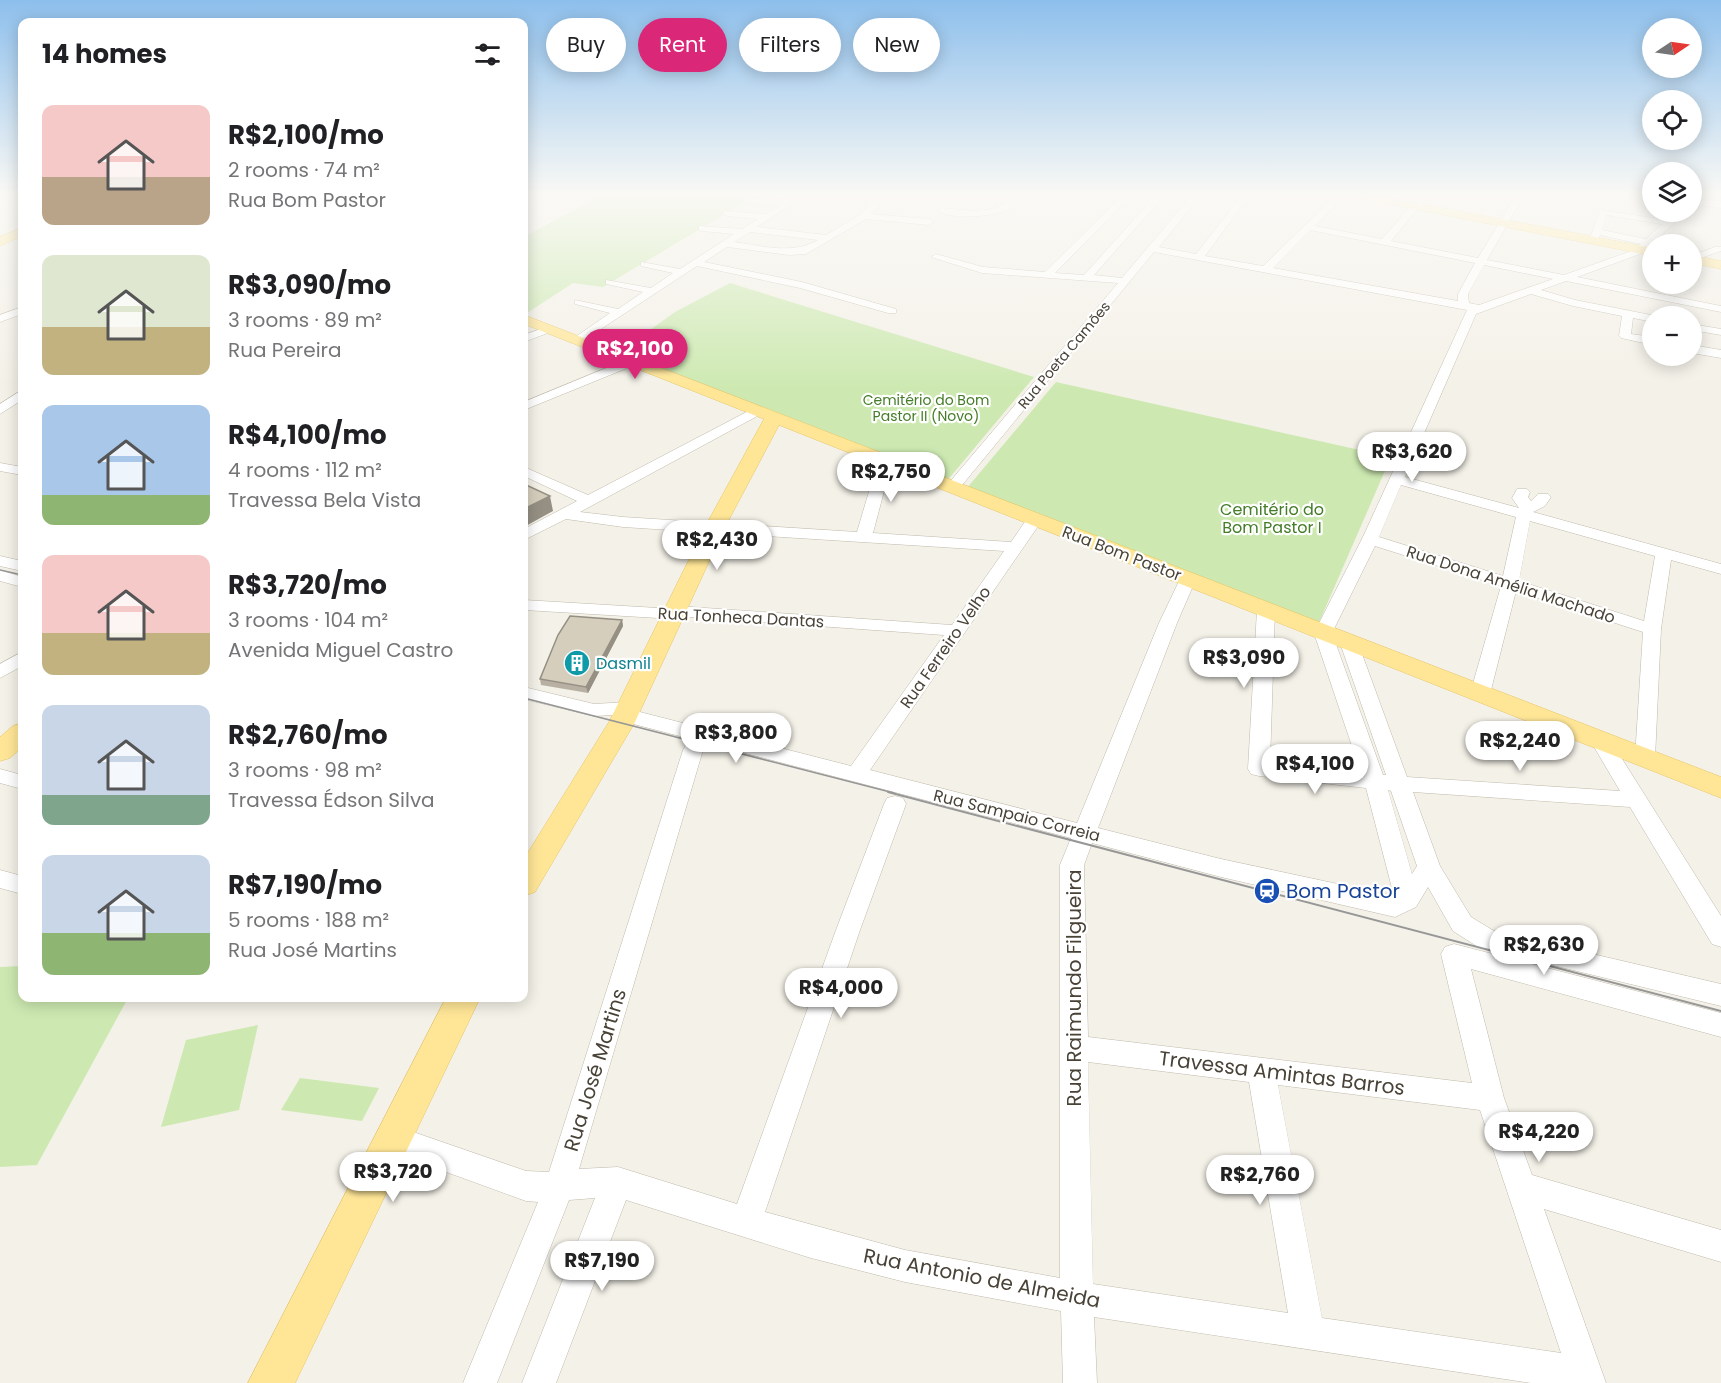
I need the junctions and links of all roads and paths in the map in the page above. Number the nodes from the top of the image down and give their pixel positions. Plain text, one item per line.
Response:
1 (700, 260) edge
2 (772, 260) edge
3 (942, 260) edge
4 (1063, 260) edge
5 (1108, 260) edge
6 (1145, 260) edge
7 (1212, 260) edge
8 (1275, 260) edge
9 (1468, 260) edge
10 (1614, 260) edge
11 (1702, 261) edge
12 (781, 262) dead end
13 (1480, 262) junction
14 (695, 263) junction
15 (645, 264) dead end
16 (1721, 265) edge
17 (1265, 270) junction
18 (681, 272) junction
19 (1048, 274) junction
20 (1087, 277) junction
21 (1561, 278) junction
22 (1126, 281) junction
23 (610, 282) dead end
24 (1528, 290) junction
25 (651, 291) junction
26 (579, 302) dead end
27 (1470, 307) junction
28 (1721, 309) edge
29 (892, 311) dead end
30 (18, 312) edge
31 (618, 312) junction
32 (1628, 315) junction
33 (1642, 318) edge
34 (0, 319) edge
35 (528, 321) edge
36 (549, 329) junction
37 (1702, 329) edge
38 (1721, 332) edge
39 (528, 337) edge
40 (1642, 339) edge
41 (577, 340) junction
42 (1702, 351) edge
43 (1721, 354) edge
44 (633, 361) junction
45 (0, 392) edge
46 (18, 395) edge
47 (18, 398) edge
48 (528, 404) edge
49 (0, 410) edge
50 (764, 422) junction
51 (885, 460) junction
52 (0, 467) edge
53 (18, 470) edge
54 (528, 473) edge
55 (1396, 479) junction
56 (953, 487) junction
57 (1522, 492) dead end
58 (1543, 497) dead end
59 (588, 500) junction
60 (1526, 510) junction
61 (563, 514) junction
62 (1035, 519) junction
63 (708, 526) junction
64 (528, 533) edge
65 (864, 536) junction
66 (1370, 539) junction
67 (1014, 546) junction
68 (1664, 552) junction
69 (0, 561) edge
70 (1721, 569) edge
71 (12, 578) edge
72 (1188, 579) junction
73 (1510, 584) junction
74 (528, 605) edge
75 (1266, 609) junction
76 (667, 612) junction
77 (1652, 629) junction
78 (958, 631) junction
79 (1323, 633) junction
80 (1349, 643) junction
81 (18, 661) edge
82 (0, 672) edge
83 (528, 694) edge
84 (1480, 694) junction
85 (626, 698) junction
86 (18, 736) edge
87 (1600, 740) junction
88 (693, 750) dead end
89 (0, 752) edge
90 (1645, 758) junction
91 (856, 775) junction
92 (0, 776) edge
93 (18, 781) edge
94 (1375, 782) junction
95 (1400, 783) junction
96 (1721, 788) edge
97 (1636, 800) junction
98 (895, 804) dead end
99 (1086, 832) junction
100 (1429, 867) junction
101 (528, 877) edge
102 (0, 879) edge
103 (18, 884) edge
104 (1407, 900) junction
105 (1721, 937) edge
106 (1721, 995) edge
107 (461, 1002) edge
108 (1721, 1025) edge
109 (1074, 1048) junction
110 (1261, 1070) junction
111 (1491, 1098) junction
112 (393, 1139) junction
113 (618, 1182) junction
114 (559, 1187) junction
115 (1521, 1187) junction
116 (747, 1220) junction
117 (1721, 1246) edge
118 (1077, 1298) junction
119 (1308, 1332) junction
120 (1587, 1378) edge
121 (271, 1383) edge
122 (480, 1383) edge
123 (539, 1383) edge
124 (1080, 1383) edge

1 - 14 street
2 - 12 street
3 - 19 street
4 - 19 street
5 - 20 street
6 - 22 street, Rua Poeta Camões
7 - 17 street
8 - 17 street
9 - 13 street
10 - 21 street
11 - 16 main road
13 - 21 street
13 - 27 street
14 - 18 street
14 - 29 street
15 - 18 street
17 - 27 street
18 - 25 street
19 - 20 street
20 - 22 street
21 - 24 street
21 - 28 street
22 - 56 street, Rua Poeta Camões
23 - 25 street
24 - 27 street
24 - 32 street
25 - 31 street
26 - 31 street
27 - 55 street
30 - 34 street
31 - 41 street
32 - 33 street
32 - 40 street
35 - 36 main road, Rua Bom Pastor
36 - 39 street
36 - 41 main road, Rua Bom Pastor
37 - 38 street
41 - 44 main road, Rua Bom Pastor
42 - 43 street
44 - 48 street
44 - 50 main road, Rua Bom Pastor
45 - 46 street
47 - 49 street
50 - 51 main road, Rua Bom Pastor
50 - 59 street
50 - 63 main road
51 - 56 main road, Rua Bom Pastor
51 - 65 street
52 - 53 street
54 - 59 street
55 - 60 street
55 - 66 street
56 - 62 main road, Rua Bom Pastor
57 - 60 street
58 - 60 street
59 - 61 street
60 - 68 street
60 - 73 street
61 - 63 street
61 - 64 street
62 - 67 street, Rua Ferreiro Velho
62 - 72 main road, Rua Bom Pastor
63 - 65 street
63 - 76 main road
65 - 67 street
66 - 73 street, Rua Dona Amélia Machado
66 - 79 street
67 - 78 street, Rua Ferreiro Velho
68 - 70 street
68 - 77 street
69 - 71 street
72 - 75 main road, Rua Bom Pastor
72 - 99 street, Rua Raimundo Filgueira
73 - 77 street, Rua Dona Amélia Machado
73 - 84 street
74 - 76 street, Rua Tonheca Dantas
75 - 79 main road, Rua Bom Pastor
75 - 94 street
76 - 78 street, Rua Tonheca Dantas
76 - 85 main road
77 - 90 street
78 - 91 street, Rua Ferreiro Velho
79 - 80 main road, Rua Bom Pastor
79 - 94 street
80 - 84 main road, Rua Bom Pastor
80 - 95 street
81 - 82 street
83 - 85 street, Rua Sampaio Correia
84 - 87 main road, Rua Bom Pastor
85 - 91 street, Rua Sampaio Correia
85 - 101 main road
86 - 89 main road
87 - 90 main road, Rua Bom Pastor
87 - 97 street
88 - 114 street, Rua José Martins
90 - 96 main road, Rua Bom Pastor
91 - 99 street, Rua Sampaio Correia
92 - 93 street
94 - 95 street
94 - 104 street
95 - 97 street
95 - 100 street
97 - 105 street
98 - 116 street
99 - 104 street, Rua Sampaio Correia
99 - 109 street, Rua Raimundo Filgueira
100 - 104 street
100 - 106 street
102 - 103 street
107 - 112 main road
108 - 111 street
109 - 110 street, Travessa Amintas Barros
109 - 118 street, Rua Raimundo Filgueira
110 - 111 street, Travessa Amintas Barros
110 - 119 street
111 - 115 street
112 - 114 street, Rua Antonio de Almeida
112 - 121 main road
113 - 114 street, Rua Antonio de Almeida
113 - 116 street, Rua Antonio de Almeida
113 - 123 street
114 - 122 street, Rua José Martins
115 - 117 street
115 - 120 street
116 - 118 street, Rua Antonio de Almeida
118 - 119 street, Rua Antonio de Almeida
118 - 124 street, Rua Raimundo Filgueira
119 - 120 street, Rua Antonio de Almeida

